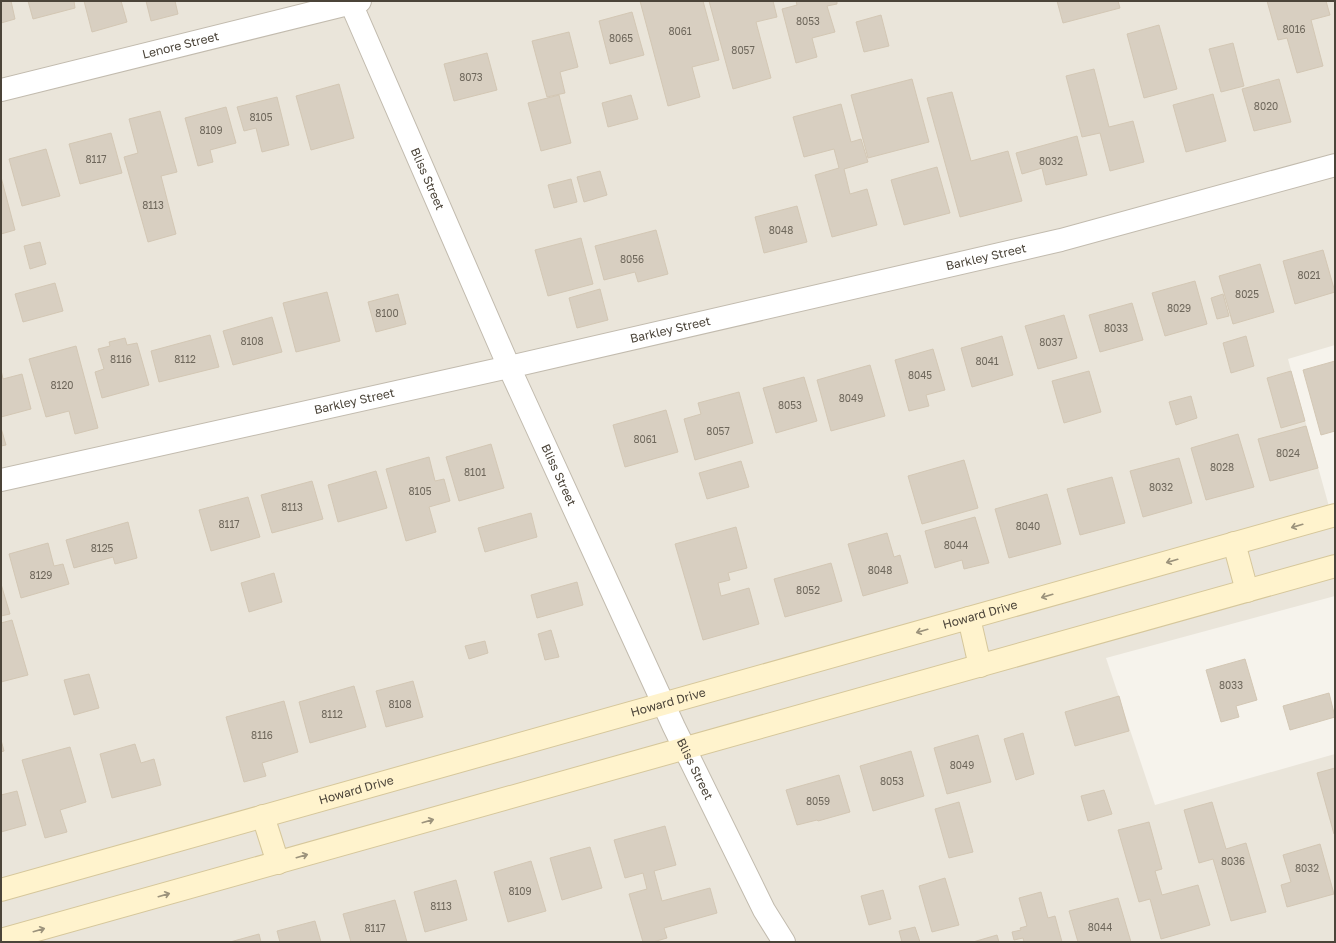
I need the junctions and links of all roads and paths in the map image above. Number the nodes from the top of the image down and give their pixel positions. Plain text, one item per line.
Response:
1 (353, 2) edge
2 (1, 90) edge
3 (1335, 165) edge
4 (509, 366) junction
5 (1, 480) edge
6 (1335, 515) edge
7 (1234, 544) junction
8 (1335, 566) edge
9 (1247, 591) junction
10 (968, 618) junction
11 (980, 666) junction
12 (664, 704) junction
13 (685, 749) junction
14 (263, 816) junction
15 (278, 863) junction
16 (1, 890) edge
17 (1, 940) edge
18 (784, 942) edge

1 - 2 street, Lenore Street
1 - 4 street, Bliss Street
3 - 4 street, Barkley Street
4 - 5 street, Barkley Street
4 - 12 street, Bliss Street
6 -> 7 main road, Howard Drive
7 - 9 main road
7 -> 10 main road, Howard Drive
8 - 9 main road
9 - 11 main road
10 - 11 main road
10 -> 12 main road, Howard Drive
11 - 13 main road
12 - 13 street, Bliss Street
12 - 14 main road, Howard Drive
15 -> 13 main road
13 - 18 street, Bliss Street
14 - 15 main road
14 - 16 main road, Howard Drive
17 -> 15 main road

